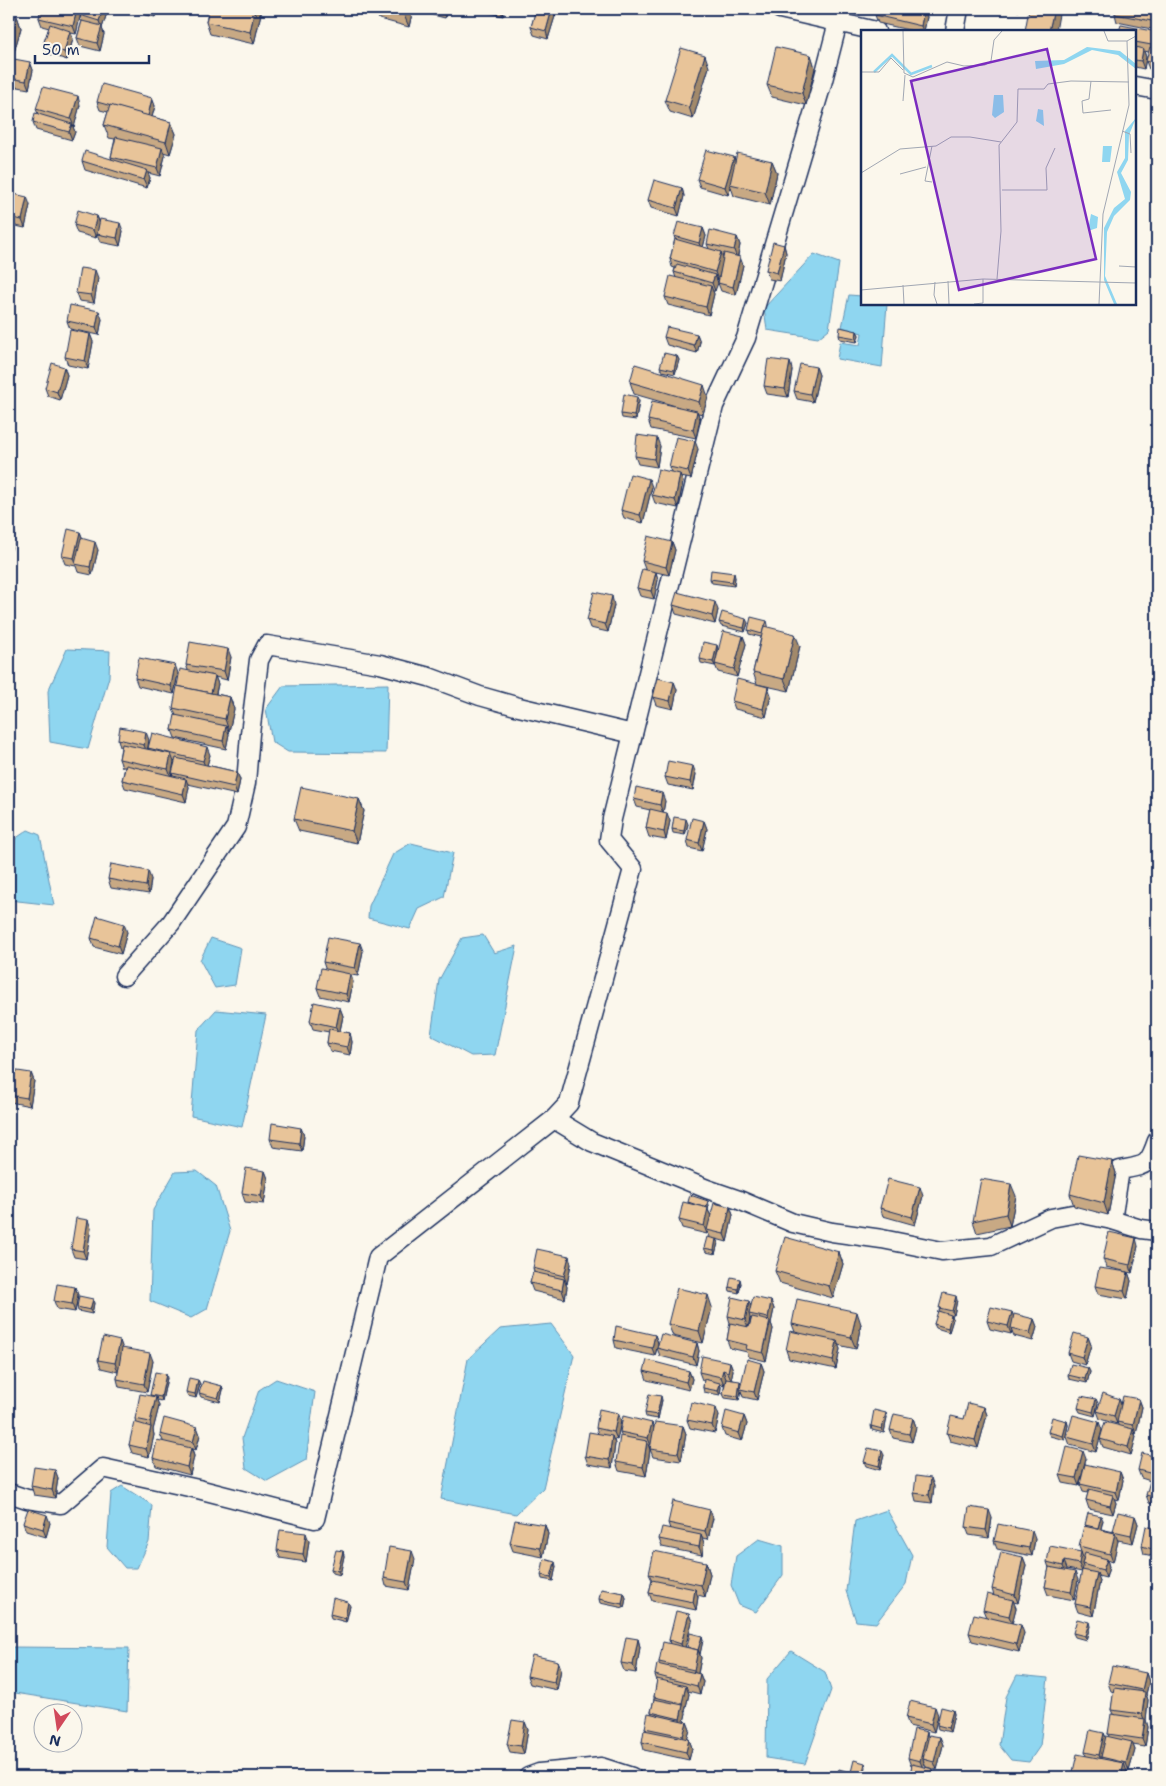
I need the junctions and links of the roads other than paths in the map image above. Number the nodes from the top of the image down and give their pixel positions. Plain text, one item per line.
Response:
1 (780, 9) edge
2 (959, 9) edge
3 (838, 22) junction
4 (872, 30) edge
5 (954, 30) edge
6 (1136, 86) edge
7 (1157, 90) edge
8 (633, 734) junction
9 (124, 976) dead end
10 (554, 1119) junction
11 (1157, 1141) edge
12 (1112, 1220) junction
13 (1157, 1231) edge
14 (9, 1493) edge
15 (528, 1777) edge
16 (632, 1777) edge

1 - 3 street
2 - 5 street
3 - 4 street
3 - 8 street
6 - 7 street
8 - 9 street
8 - 10 street
10 - 12 street
10 - 14 street
11 - 12 street
12 - 13 street
15 - 16 street

